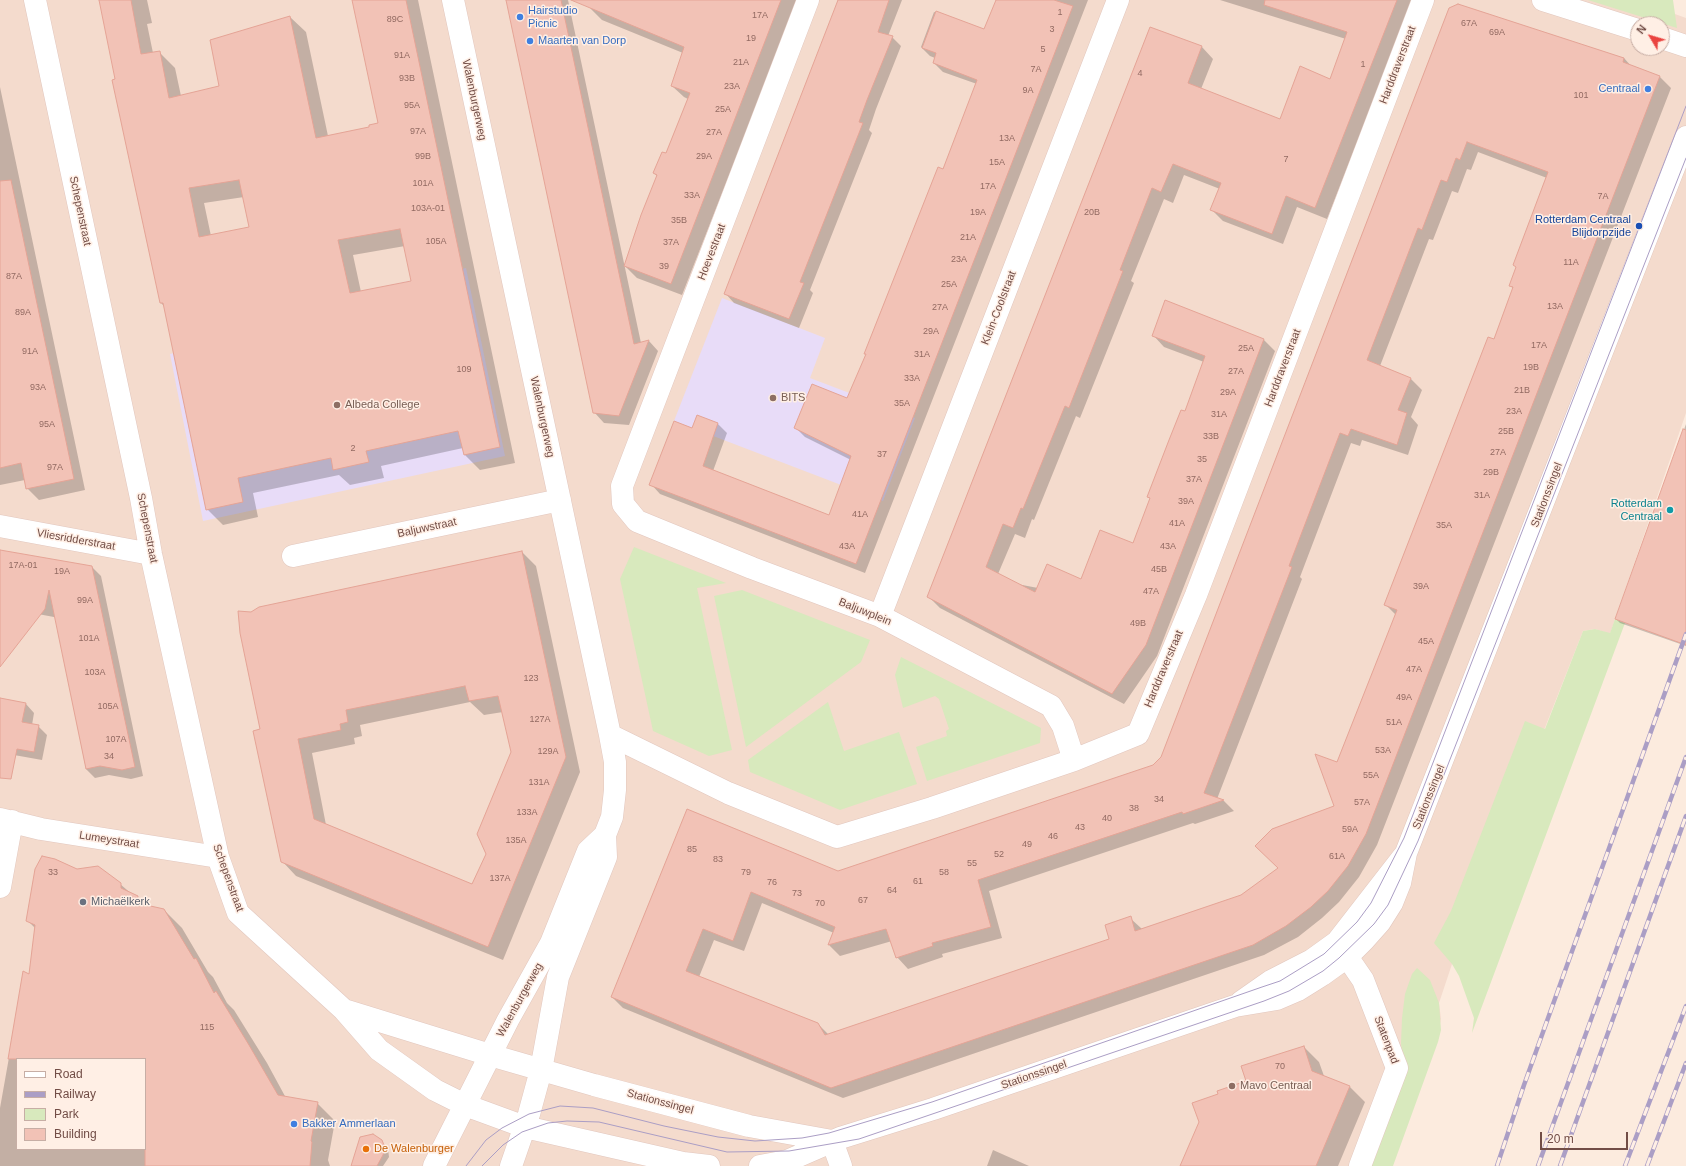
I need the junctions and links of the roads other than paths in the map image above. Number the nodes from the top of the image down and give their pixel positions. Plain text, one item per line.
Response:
1 (35, 0) edge
2 (453, 0) edge
3 (808, 0) edge
4 (1118, 0) edge
5 (1424, 0) edge
6 (1543, 0) edge
7 (1630, 27) edge
8 (1670, 41) edge
9 (1686, 46) edge
10 (1686, 137) edge
11 (560, 500) junction
12 (623, 504) joint
13 (0, 526) edge
14 (151, 554) junction
15 (293, 556) dead end
16 (880, 616) junction
17 (610, 735) junction
18 (1074, 760) junction
19 (6, 820) edge
20 (605, 834) junction
21 (218, 857) junction
22 (0, 887) edge
23 (1342, 949) junction
24 (344, 1010) junction
25 (490, 1055) junction
26 (541, 1070) junction
27 (465, 1105) junction
28 (525, 1127) junction
29 (832, 1141) junction
30 (434, 1166) edge
31 (511, 1166) edge
32 (709, 1166) edge
33 (760, 1166) edge
34 (841, 1166) edge
35 (1360, 1166) edge

1 - 14 street, Schepenstraat
2 - 11 street, Walenburgerweg
3 - 12 street, Hoevestraat
4 - 16 street, Klein-Coolstraat
5 - 18 street, Harddraverstraat
6 - 7 street
8 - 9 street
10 - 23 street, Stationssingel
11 - 15 street, Baljuwstraat
11 - 17 street, Walenburgerweg
12 - 16 street, Baljuwplein
13 - 14 street, Vliesridderstraat
14 - 21 street, Schepenstraat
16 - 18 street, Baljuwplein
17 - 18 street
17 - 20 street, Walenburgerweg
19 - 21 street, Lumeystraat
19 - 22 street
20 - 25 street, Walenburgerweg
20 - 26 street, Walenburgerweg
21 - 24 street, Schepenstraat
23 - 29 street, Stationssingel
23 - 35 street, Statenpad
24 - 25 street, Schepenstraat
24 - 27 street, Schepenstraat
25 - 26 street, Stationssingel
25 - 27 street, Walenburgerweg
26 - 28 street, Walenburgerweg
26 - 29 street, Stationssingel
27 - 28 street
27 - 30 street, Walenburgerweg
28 - 31 street, Walenburgerweg
28 - 32 street
29 - 33 street, Stationssingel
29 - 34 street

